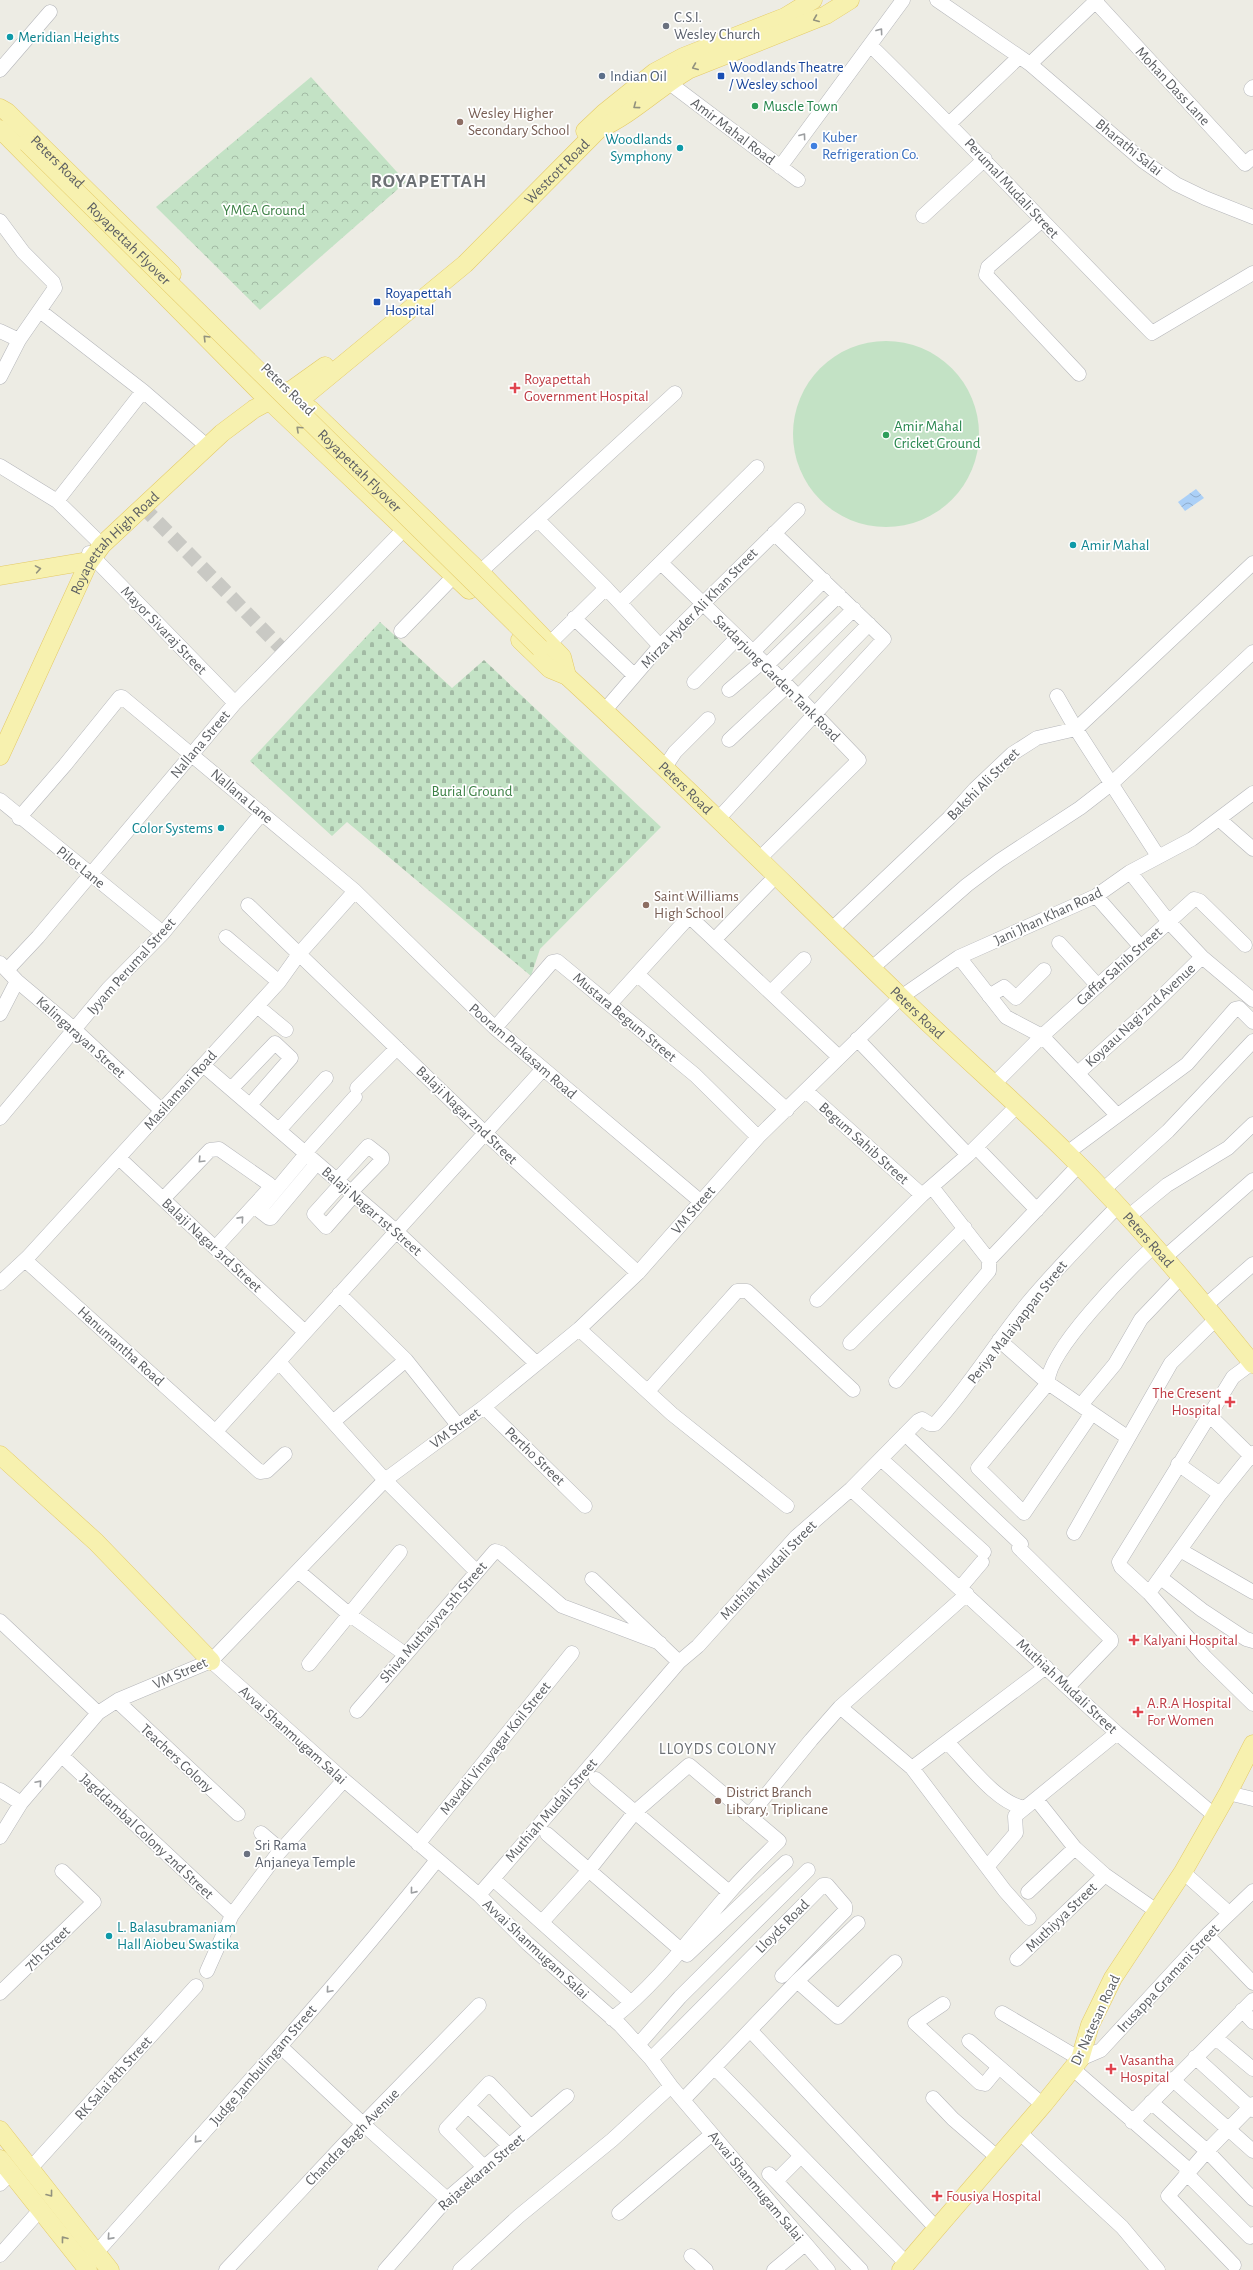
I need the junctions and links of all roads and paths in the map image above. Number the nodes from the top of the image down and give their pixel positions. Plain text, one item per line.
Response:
1 (850, 0) edge
2 (903, 0) edge
3 (938, 0) edge
4 (1095, 0) edge
5 (810, 1) edge
6 (50, 12) dead end
7 (870, 46) junction
8 (1024, 60) junction
9 (0, 70) edge
10 (647, 78) junction
11 (668, 82) junction
12 (0, 108) edge
13 (0, 112) edge
14 (950, 123) junction
15 (5, 132) edge
16 (1253, 157) edge
17 (985, 159) junction
18 (780, 167) junction
19 (798, 180) dead end
20 (923, 216) dead end
21 (1253, 217) edge
22 (0, 221) edge
23 (1041, 221) junction
24 (1253, 273) edge
25 (40, 311) junction
26 (0, 331) edge
27 (19, 340) junction
28 (1079, 374) dead end
29 (0, 377) edge
30 (143, 391) junction
31 (675, 394) dead end
32 (295, 395) junction
33 (264, 396) junction
34 (204, 444) junction
35 (0, 466) edge
36 (757, 467) dead end
37 (57, 501) junction
38 (798, 510) dead end
39 (420, 514) junction
40 (538, 520) junction
41 (404, 528) junction
42 (774, 533) junction
43 (92, 554) junction
44 (661, 563) junction
45 (1253, 563) edge
46 (480, 572) junction
47 (0, 576) edge
48 (454, 576) junction
49 (824, 580) junction
50 (606, 588) junction
51 (839, 595) junction
52 (620, 603) junction
53 (702, 604) junction
54 (854, 609) junction
55 (574, 618) junction
56 (870, 624) junction
57 (401, 631) dead end
58 (737, 638) junction
59 (545, 646) junction
60 (660, 646) junction
61 (1253, 652) edge
62 (761, 660) junction
63 (634, 675) junction
64 (567, 676) junction
65 (694, 682) dead end
66 (784, 683) junction
67 (729, 690) dead end
68 (1057, 696) dead end
69 (798, 697) junction
70 (235, 703) junction
71 (605, 710) junction
72 (814, 715) junction
73 (708, 720) dead end
74 (1076, 729) junction
75 (729, 740) dead end
76 (0, 743) edge
77 (192, 754) junction
78 (0, 756) edge
79 (666, 767) junction
80 (1111, 784) junction
81 (1253, 793) edge
82 (0, 800) edge
83 (262, 813) junction
84 (19, 818) junction
85 (719, 818) junction
86 (1220, 820) junction
87 (1253, 848) edge
88 (1158, 856) junction
89 (759, 859) junction
90 (1130, 872) junction
91 (91, 874) junction
92 (776, 876) junction
93 (355, 891) junction
94 (1096, 896) junction
95 (248, 905) dead end
96 (1169, 922) junction
97 (832, 929) junction
98 (163, 933) junction
99 (226, 937) dead end
100 (715, 939) junction
101 (1059, 943) dead end
102 (1245, 945) dead end
103 (1140, 946) junction
104 (299, 954) junction
105 (959, 957) junction
106 (1202, 957) junction
107 (804, 959) dead end
108 (4, 966) edge
109 (872, 968) junction
110 (1044, 970) dead end
111 (637, 974) junction
112 (17, 981) junction
113 (279, 982) junction
114 (1098, 986) junction
115 (771, 992) junction
116 (901, 996) junction
117 (989, 996) junction
118 (1253, 1000) edge
119 (610, 1004) junction
120 (257, 1006) junction
121 (0, 1014) edge
122 (1253, 1022) edge
123 (74, 1028) junction
124 (494, 1028) junction
125 (286, 1030) dead end
126 (1042, 1036) junction
127 (857, 1039) junction
128 (1253, 1041) edge
129 (397, 1048) junction
130 (839, 1057) junction
131 (203, 1065) junction
132 (543, 1070) junction
133 (1078, 1073) junction
134 (326, 1078) dead end
135 (995, 1083) junction
136 (231, 1089) junction
137 (806, 1090) junction
138 (250, 1105) junction
139 (1018, 1105) junction
140 (162, 1110) junction
141 (787, 1110) junction
142 (1117, 1115) junction
143 (0, 1118) edge
144 (1253, 1124) edge
145 (279, 1130) junction
146 (485, 1133) junction
147 (758, 1137) junction
148 (364, 1142) dead end
149 (972, 1151) junction
150 (306, 1153) junction
151 (119, 1158) junction
152 (1073, 1159) junction
153 (317, 1163) junction
154 (1253, 1181) edge
155 (346, 1188) junction
156 (1103, 1190) junction
157 (927, 1191) junction
158 (163, 1199) junction
159 (700, 1201) junction
160 (1037, 1210) junction
161 (1123, 1211) junction
162 (965, 1228) junction
163 (331, 1230) dead end
164 (396, 1231) junction
165 (215, 1248) junction
166 (1159, 1252) junction
167 (25, 1260) junction
168 (989, 1260) junction
169 (1253, 1264) edge
170 (638, 1273) junction
171 (1180, 1278) junction
172 (0, 1284) edge
173 (339, 1294) junction
174 (817, 1300) dead end
175 (1210, 1312) junction
176 (579, 1329) junction
177 (305, 1332) junction
178 (999, 1340) junction
179 (850, 1343) dead end
180 (1251, 1357) edge
181 (406, 1360) junction
182 (279, 1362) junction
183 (536, 1363) junction
184 (896, 1381) dead end
185 (1048, 1383) junction
186 (853, 1390) dead end
187 (648, 1391) junction
188 (484, 1407) junction
189 (1086, 1409) junction
190 (1209, 1415) junction
191 (334, 1421) junction
192 (457, 1424) junction
193 (216, 1431) junction
194 (905, 1434) junction
195 (1127, 1437) junction
196 (285, 1454) dead end
197 (0, 1455) edge
198 (1252, 1456) edge
199 (881, 1459) junction
200 (1178, 1464) junction
201 (384, 1480) junction
202 (851, 1489) junction
203 (1220, 1494) junction
204 (586, 1506) dead end
205 (787, 1506) dead end
206 (1074, 1534) dead end
207 (1180, 1550) junction
208 (400, 1552) dead end
209 (298, 1571) junction
210 (476, 1571) junction
211 (592, 1578) dead end
212 (1161, 1578) junction
213 (963, 1591) junction
214 (1253, 1592) edge
215 (1149, 1593) junction
216 (350, 1615) junction
217 (0, 1621) edge
218 (1253, 1641) edge
219 (660, 1643) junction
220 (572, 1653) dead end
221 (405, 1654) junction
222 (211, 1661) junction
223 (679, 1662) junction
224 (309, 1664) dead end
225 (1046, 1667) junction
226 (1068, 1687) junction
227 (116, 1701) junction
228 (1253, 1704) edge
229 (840, 1707) junction
230 (357, 1711) dead end
231 (98, 1713) junction
232 (1117, 1733) junction
233 (947, 1742) junction
234 (1253, 1744) edge
235 (62, 1756) junction
236 (912, 1768) junction
237 (596, 1778) dead end
238 (344, 1780) junction
239 (0, 1790) edge
240 (1228, 1793) junction
241 (1036, 1799) junction
242 (1253, 1799) edge
243 (21, 1803) junction
244 (1025, 1808) junction
245 (635, 1812) junction
246 (238, 1814) dead end
247 (1214, 1815) junction
248 (749, 1816) junction
249 (261, 1832) dead end
250 (547, 1834) dead end
251 (0, 1837) edge
252 (418, 1844) junction
253 (1075, 1848) junction
254 (281, 1850) junction
255 (437, 1860) junction
256 (786, 1862) dead end
257 (987, 1867) junction
258 (588, 1870) junction
259 (808, 1870) dead end
260 (62, 1871) dead end
261 (1183, 1872) junction
262 (1105, 1875) junction
263 (493, 1878) junction
264 (1253, 1891) edge
265 (729, 1892) junction
266 (1028, 1892) dead end
267 (479, 1895) junction
268 (1158, 1912) junction
269 (1229, 1913) junction
270 (232, 1915) junction
271 (1029, 1918) dead end
272 (542, 1922) junction
273 (858, 1923) dead end
274 (1207, 1935) junction
275 (681, 1950) junction
276 (1017, 1959) dead end
277 (895, 1962) dead end
278 (207, 1971) dead end
279 (782, 1976) dead end
280 (797, 1981) junction
281 (1253, 1983) edge
282 (196, 1986) dead end
283 (0, 1993) edge
284 (625, 1997) dead end
285 (1253, 2000) edge
286 (944, 2004) dead end
287 (479, 2005) dead end
288 (1242, 2010) junction
289 (1002, 2013) dead end
290 (616, 2022) junction
291 (1253, 2022) edge
292 (750, 2030) junction
293 (1216, 2039) junction
294 (969, 2041) dead end
295 (638, 2045) junction
296 (280, 2046) junction
297 (1195, 2057) junction
298 (651, 2059) junction
299 (1076, 2064) junction
300 (999, 2067) junction
301 (715, 2068) junction
302 (1253, 2069) edge
303 (1172, 2079) junction
304 (671, 2086) junction
305 (567, 2096) dead end
306 (933, 2098) dead end
307 (683, 2100) junction
308 (1151, 2102) junction
309 (1043, 2105) junction
310 (468, 2106) junction
311 (1252, 2107) edge
312 (1132, 2122) junction
313 (363, 2124) junction
314 (531, 2127) junction
315 (1229, 2129) junction
316 (0, 2130) edge
317 (1019, 2132) junction
318 (712, 2134) junction
319 (510, 2146) junction
320 (1207, 2151) junction
321 (1253, 2151) edge
322 (801, 2156) junction
323 (997, 2157) junction
324 (0, 2159) edge
325 (485, 2168) junction
326 (30, 2169) junction
327 (1188, 2172) junction
328 (6, 2178) edge
329 (447, 2199) junction
330 (1253, 2199) edge
331 (40, 2210) junction
332 (619, 2213) dead end
333 (936, 2228) junction
334 (1253, 2234) edge
335 (805, 2244) junction
336 (0, 2255) edge
337 (691, 2256) dead end
338 (90, 2263) edge
339 (1234, 2265) dead end
340 (903, 2267) edge
341 (110, 2270) edge
342 (226, 2270) edge
343 (385, 2270) edge
344 (460, 2270) edge
345 (706, 2270) edge
346 (774, 2270) edge
347 (828, 2270) edge
348 (861, 2270) edge
349 (1158, 2270) edge

1 -> 11 main road, Westcott Road
7 -> 2 street
3 - 8 street, Bharathi Salai
4 - 8 street
4 - 16 street, Mohan Dass Lane
5 - 10 main road, Westcott Road
6 - 9 street
7 - 14 street, Perumal Mudali Street
18 -> 7 street
8 - 14 street
8 - 21 street, Bharathi Salai
10 - 11 street
10 - 32 main road, Westcott Road
11 - 18 street, Amir Mahal Road
11 -> 32 main road, Westcott Road
12 - 32 main road, Peters Road
13 - 15 main road, Royapettah Flyover
14 - 17 street, Perumal Mudali Street
33 -> 15 main road, Peters Road
15 - 59 main road, Royapettah Flyover, bridge
17 - 20 street
17 - 23 street, Perumal Mudali Street
18 - 19 street, Amir Mahal Road
22 - 25 street
23 - 24 street, Perumal Mudali Street
23 - 28 street
25 - 27 street
25 - 30 street
26 - 27 street
27 - 29 street
30 - 34 street
30 - 37 street
31 - 40 street
32 - 33 main road
32 - 39 main road, Peters Road
33 - 34 main road, Royapettah High Road
41 -> 33 main road, Peters Road
34 - 43 main road, Royapettah High Road
35 - 37 street, Mayor Sivaraj Street
36 - 44 street
37 - 43 street, Mayor Sivaraj Street
38 - 42 street, Mirza Hyder Ali Khan Street
39 - 41 street, Nallana Street
39 - 46 main road, Peters Road
40 - 46 street
40 - 50 street
41 - 48 main road, Peters Road
41 - 70 street, Nallana Street
42 - 49 street
42 - 53 street, Mirza Hyder Ali Khan Street
47 -> 43 main road
43 - 70 street, Mayor Sivaraj Street
43 - 76 main road, Royapettah High Road
43 - 78 main road, Royapettah High Road
44 - 52 street
44 - 53 street, Sardarjung Garden Tank Road
45 - 74 street
46 - 59 main road, Peters Road
48 - 57 street
48 - 64 main road, Peters Road
49 - 51 street
49 - 62 street
50 - 52 street
50 - 55 street
51 - 54 street
51 - 62 street
52 - 60 street
53 - 58 street, Sardarjung Garden Tank Road
53 - 60 street, Mirza Hyder Ali Khan Street
54 - 56 street
54 - 66 street
55 - 59 street
55 - 63 street
56 - 69 street
56 - 72 street
58 - 62 street, Sardarjung Garden Tank Road
58 - 65 street
59 - 64 main road, Royapettah Flyover
60 - 63 street, Mirza Hyder Ali Khan Street
61 - 80 street
62 - 66 street, Sardarjung Garden Tank Road
62 - 67 street
63 - 71 street, Mirza Hyder Ali Khan Street
64 - 71 main road, Peters Road
66 - 69 street, Sardarjung Garden Tank Road
66 - 75 street
68 - 74 street
69 - 72 street, Sardarjung Garden Tank Road
70 - 77 street, Nallana Street
71 - 79 main road, Peters Road
72 - 85 street
72 - 89 street, Sardarjung Garden Tank Road
73 - 79 street
74 - 80 street
74 - 97 street, Bakshi Ali Street
77 - 83 street, Nallana Lane
77 - 84 street, Nallana Lane
77 - 91 street, Nallana Street
79 - 85 main road, Peters Road
80 - 88 street
80 - 109 street
81 - 86 street, Jani Jhan Khan Road
82 - 84 street, Pilot Lane
83 - 93 street, Nallana Lane
83 - 98 street, Iyyam Perumal Street
84 - 91 street, Pilot Lane
85 - 89 main road, Peters Road
86 - 87 street
86 - 88 street, Jani Jhan Khan Road
88 - 90 street, Jani Jhan Khan Road
89 - 92 main road, Peters Road
90 - 94 street, Jani Jhan Khan Road
90 - 96 street
91 - 98 street, Pilot Lane
91 - 108 street, Nallana Street
92 - 97 main road, Peters Road
92 - 100 street
93 - 104 street, Masilamani Road
93 - 124 street, Pooram Prakasam Road
94 - 103 street
94 - 105 street, Jani Jhan Khan Road
95 - 104 street, Balaji Nagar 2nd Street
96 - 102 street, Gaffar Sahib Street
96 - 103 street, Gaffar Sahib Street
96 - 106 street
97 - 109 main road, Peters Road
98 - 123 street, Iyyam Perumal Street
99 - 113 street
100 - 111 street
100 - 115 street
101 - 114 street
103 - 114 street, Gaffar Sahib Street
104 - 113 street, Masilamani Road
104 - 129 street, Balaji Nagar 2nd Street
105 - 116 street, Jani Jhan Khan Road
105 - 117 street
106 - 118 street
106 - 133 street, Koyaau Nagi 2nd Avenue
107 - 115 street
108 - 112 street, Kalingarayan Street
109 - 116 main road, Peters Road
110 - 117 street
111 - 119 street
111 - 141 street
112 - 121 street
112 - 123 street, Kalingarayan Street
113 - 120 street, Masilamani Road
114 - 126 street, Gaffar Sahib Street
115 - 130 street
116 - 127 street, VM Street
116 - 135 main road, Peters Road
117 - 126 street
119 - 124 street, Mustara Begum Street
119 - 147 street, Mustara Begum Street
120 - 125 street
120 - 131 street, Masilamani Road
122 - 142 street
123 - 140 street, Kalingarayan Street
123 - 143 street, Iyyam Perumal Street
124 - 132 street, Pooram Prakasam Road
126 - 133 street
126 - 135 street, Gaffar Sahib Street
127 - 130 street, VM Street
127 - 149 street
128 - 156 street
129 - 146 street, Balaji Nagar 2nd Street
129 - 150 street
130 - 137 street, VM Street
131 - 136 street, Balaji Nagar 1st Street
131 - 140 street, Masilamani Road
132 - 146 street
132 - 159 street, Pooram Prakasam Road
133 - 142 street
134 - 145 street
135 - 139 main road, Peters Road
136 - 138 street, Balaji Nagar 1st Street
136 - 138 street
137 - 141 street, VM Street
137 - 157 street, Begum Sahib Street
138 - 145 street, Balaji Nagar 1st Street
139 - 149 street
139 - 152 main road, Peters Road
140 - 151 street, Masilamani Road
141 - 147 street, VM Street
142 - 152 street
144 - 161 street, Periya Malaiyappan Street
145 - 150 street, Balaji Nagar 1st Street
146 - 164 street
146 - 170 street, Balaji Nagar 2nd Street
147 - 159 street, VM Street
148 - 155 street
149 - 157 street
149 - 160 street
150 - 153 street, Balaji Nagar 1st Street
150 - 153 street
151 - 158 street, Balaji Nagar 3rd Street
151 - 167 street, Masilamani Road
152 - 156 main road, Peters Road
152 - 160 street
153 - 155 street, Balaji Nagar 1st Street
154 - 166 street
155 - 163 street
155 - 164 street, Balaji Nagar 1st Street
156 - 161 main road, Peters Road
157 - 162 street, Begum Sahib Street
157 - 174 street
158 - 165 street, Balaji Nagar 3rd Street
165 -> 158 street
159 - 170 street, VM Street
160 - 168 street
161 - 166 main road, Peters Road
161 - 178 street, Periya Malaiyappan Street
162 - 168 street, Begum Sahib Street
162 - 179 street
164 - 173 street
164 - 183 street, Balaji Nagar 1st Street
165 - 177 street, Balaji Nagar 3rd Street
166 - 171 main road, Peters Road
166 - 185 street
167 - 172 street, Masilamani Road
167 - 193 street, Hanumantha Road
168 - 184 street
169 - 175 street
170 - 176 street, VM Street
171 - 175 main road, Peters Road
171 - 189 street
173 - 177 street
173 - 181 street
175 - 180 main road, Peters Road
175 - 195 street
176 - 183 street, VM Street
176 - 187 street
177 - 182 street
178 - 185 street
178 - 194 street, Periya Malaiyappan Street
180 - 190 street
181 - 191 street
181 - 192 street
182 - 191 street
182 - 193 street
183 - 188 street, VM Street
185 - 189 street
185 - 189 street
186 - 187 street
187 - 205 street
188 - 192 street, VM Street
188 - 204 street, Pertho Street
189 - 195 street
190 - 198 street
190 - 200 street
191 - 201 street
192 - 201 street, VM Street
193 - 196 street, Hanumantha Road
194 - 199 street
194 - 226 street
195 - 206 street
197 - 222 main road
198 - 203 street
199 - 202 street
199 - 213 street
200 - 203 street
200 - 215 street
201 - 209 street, VM Street
201 - 210 street
202 - 213 street, Muthiah Mudali Street
202 - 223 street, Muthiah Mudali Street
203 - 207 street
207 - 212 street
207 - 214 street
208 - 216 street
209 - 216 street
209 - 222 street, VM Street
210 - 219 street, Shiva Muthaiyva 5th Street
210 - 221 street, Shiva Muthaiyva 5th Street
211 - 219 street
212 - 215 street
212 - 218 street
213 - 225 street, Muthiah Mudali Street
213 - 229 street
215 - 228 street
216 - 221 street
216 - 224 street
217 - 231 street
219 - 223 street
220 - 252 street, Mavadi Vinayagar Koil Street
221 - 230 street, Shiva Muthaiyva 5th Street
222 - 227 street, VM Street
222 - 238 street, Avvai Shanmugam Salai
223 - 263 street, Muthiah Mudali Street
225 - 226 street, Muthiah Mudali Street
225 - 233 street
226 - 232 street, Muthiah Mudali Street
227 - 231 street, VM Street
227 - 246 street, Teachers Colony
229 - 236 street
229 - 248 street
231 - 235 street, VM Street
232 - 241 street
232 - 247 street, Muthiah Mudali Street
233 - 236 street
233 - 244 street
234 - 240 main road, Dr Natesan Road
243 -> 235 street, VM Street
235 - 270 street, Jagddambal Colony 2nd Street
236 - 257 street
237 - 245 street
238 - 252 street, Avvai Shanmugam Salai
238 - 254 street
239 - 243 street
240 - 242 street
240 - 247 main road, Dr Natesan Road
241 - 244 street
241 - 253 street
243 - 251 street, VM Street
244 - 257 street
245 - 248 street
245 - 258 street
245 - 265 street
247 - 261 main road, Dr Natesan Road
248 - 265 street
249 - 254 street
250 - 258 street
252 - 255 street, Avvai Shanmugam Salai
253 - 262 street
253 - 266 street
254 - 270 street
255 - 267 street, Avvai Shanmugam Salai
255 -> 296 street, Judge Jambulingam Street
256 - 290 street
257 - 271 street
258 - 272 street
258 - 275 street
259 - 295 street
260 - 283 street, 7th Street
261 - 268 main road, Dr Natesan Road
261 - 269 street
262 - 268 street
262 - 276 street, Muthiyya Street
263 - 267 street, Muthiah Mudali Street
263 - 272 street
264 - 269 street, Irusappa Gramani Street
265 - 275 street
267 - 290 street, Avvai Shanmugam Salai
268 - 299 main road, Dr Natesan Road
269 - 274 street, Irusappa Gramani Street
270 - 278 street
272 - 284 street
273 - 280 street
274 - 281 street
274 - 299 street, Irusappa Gramani Street
275 - 290 street
277 - 280 street
279 - 298 street, Lloyds Road
280 - 292 street
282 - 326 street, RK Salai 8th Street
285 - 288 street
286 - 300 street
287 - 313 street, Chandra Bagh Avenue
288 - 291 street
288 - 293 street
289 - 299 street
290 - 295 street, Avvai Shanmugam Salai
292 - 301 street
292 - 333 street
293 - 297 street
293 - 302 street
294 - 300 street
295 - 298 street, Avvai Shanmugam Salai
296 - 313 street
296 -> 338 street, Judge Jambulingam Street
297 - 303 street
297 - 311 street
298 - 304 street, Avvai Shanmugam Salai
299 - 309 main road, Dr Natesan Road
299 - 312 street
300 - 309 street
301 - 307 street
301 - 322 street
303 - 308 street
303 - 315 street
304 - 307 street, Avvai Shanmugam Salai
304 - 344 street
305 - 314 street, Rajasekaran Street
306 - 323 street
307 - 318 street, Avvai Shanmugam Salai
308 - 312 street
308 - 320 street
309 - 317 main road, Dr Natesan Road
310 - 314 street
310 - 319 street
310 - 325 street
311 - 315 street
312 - 327 street
313 - 329 street
313 - 342 street, Chandra Bagh Avenue
314 - 319 street, Rajasekaran Street
315 - 320 street
315 - 321 street
316 - 326 main road
317 - 323 main road, Dr Natesan Road
317 - 349 street
318 - 332 street
318 - 335 street, Avvai Shanmugam Salai
319 - 325 street, Rajasekaran Street
320 - 327 street
320 - 330 street
322 - 340 street
322 - 348 street
323 - 333 main road, Dr Natesan Road
324 - 328 main road
325 - 329 street, Rajasekaran Street
326 -> 338 main road
327 - 334 street
327 - 339 street
328 - 331 main road
329 - 343 street, Rajasekaran Street
331 - 336 street
338 -> 331 main road
333 - 340 main road, Dr Natesan Road
335 - 346 street
335 - 347 street, Avvai Shanmugam Salai
337 - 345 street
338 - 341 main road

